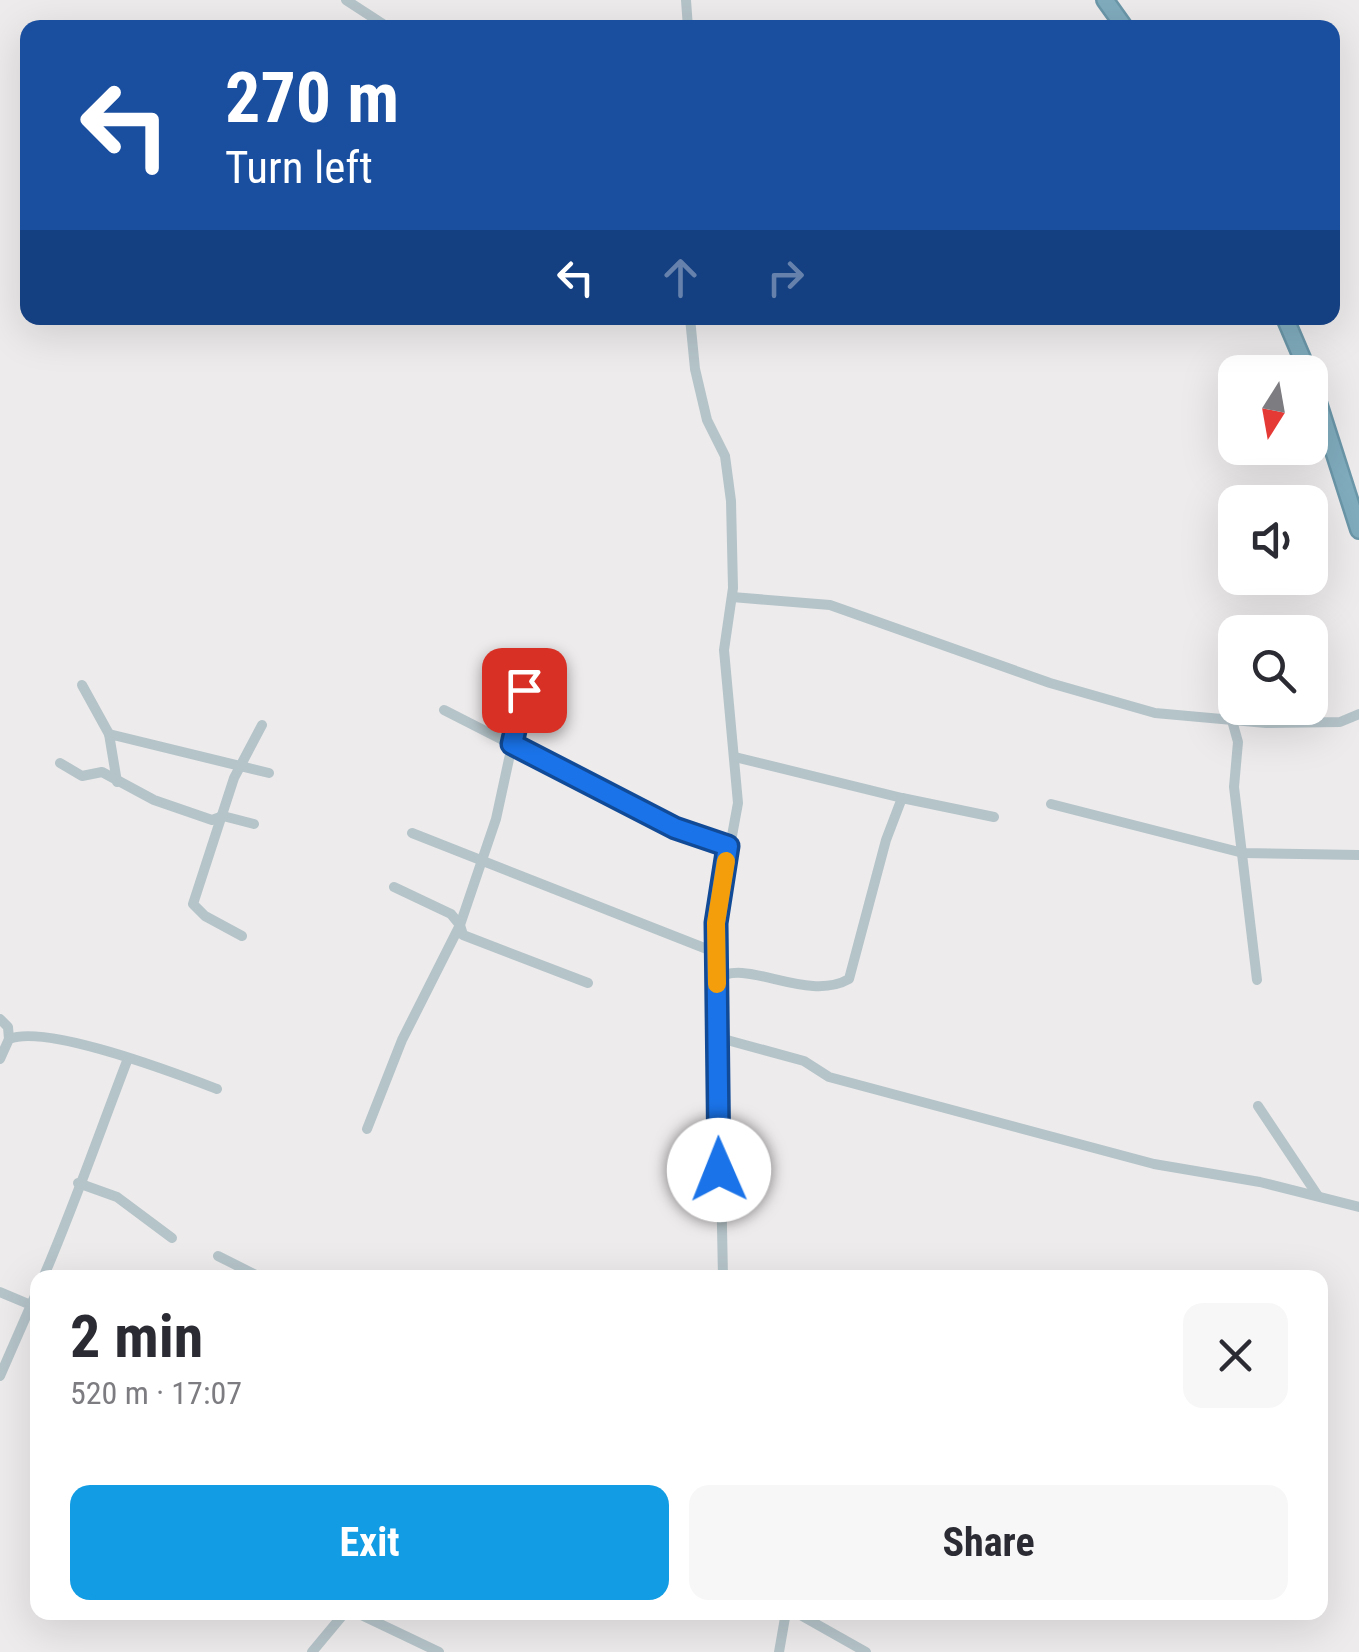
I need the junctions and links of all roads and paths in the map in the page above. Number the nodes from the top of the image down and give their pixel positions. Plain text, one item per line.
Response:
1 (346, 0) edge
2 (377, 20) edge
3 (691, 325) edge
4 (1288, 325) edge
5 (1301, 355) edge
6 (1328, 434) edge
7 (1359, 530) edge
8 (732, 596) junction
9 (82, 685) dead end
10 (524, 690) dead end
11 (444, 710) dead end
12 (1359, 714) edge
13 (262, 725) dead end
14 (1233, 725) edge
15 (109, 734) junction
16 (512, 744) junction
17 (735, 757) junction
18 (60, 764) dead end
19 (240, 764) junction
20 (269, 773) dead end
21 (117, 782) junction
22 (902, 798) junction
23 (1051, 804) dead end
24 (223, 816) junction
25 (994, 818) dead end
26 (254, 824) dead end
27 (412, 833) dead end
28 (728, 846) junction
29 (1242, 853) junction
30 (1359, 855) edge
31 (479, 863) junction
32 (394, 888) dead end
33 (460, 925) junction
34 (242, 936) dead end
35 (716, 953) junction
36 (717, 979) junction
37 (1256, 980) dead end
38 (588, 982) dead end
39 (0, 1019) edge
40 (716, 1037) junction
41 (9, 1039) junction
42 (0, 1059) edge
43 (127, 1061) junction
44 (218, 1089) dead end
45 (1258, 1106) dead end
46 (367, 1129) dead end
47 (78, 1183) junction
48 (1318, 1196) junction
49 (1359, 1206) edge
50 (172, 1238) dead end
51 (218, 1256) dead end
52 (47, 1270) edge
53 (246, 1270) edge
54 (723, 1270) edge
55 (0, 1292) edge
56 (30, 1303) edge
57 (30, 1315) edge
58 (0, 1376) edge
59 (339, 1620) edge
60 (370, 1620) edge
61 (785, 1620) edge
62 (809, 1620) edge
63 (312, 1652) edge
64 (438, 1652) edge
65 (780, 1652) edge
66 (866, 1652) edge

1 - 2 street
3 - 8 street
4 - 5 highway
6 - 7 highway
8 - 12 street
8 - 17 street
9 - 15 street
10 - 16 street
11 - 16 street
13 - 19 street
14 - 29 street
15 - 19 street
15 - 21 street
16 - 28 street
16 - 31 street
17 - 22 street
17 - 28 street
18 - 21 street
19 - 20 street
19 - 24 street
21 - 24 street
22 - 25 street
22 - 36 street
23 - 29 street
24 - 26 street
24 - 34 street
27 - 31 street
28 - 35 street
29 - 30 street
29 - 37 street
31 - 33 street
31 - 35 street
32 - 33 street
33 - 38 street
33 - 46 street
35 - 36 street
36 - 40 street
39 - 41 street
40 - 48 street
40 - 54 street
41 - 42 street
41 - 43 street
43 - 44 street
43 - 47 street
45 - 48 street
47 - 50 street
47 - 52 street
48 - 49 street
51 - 53 street
55 - 56 street
57 - 58 street
59 - 63 street
60 - 64 street
61 - 65 street
62 - 66 street

